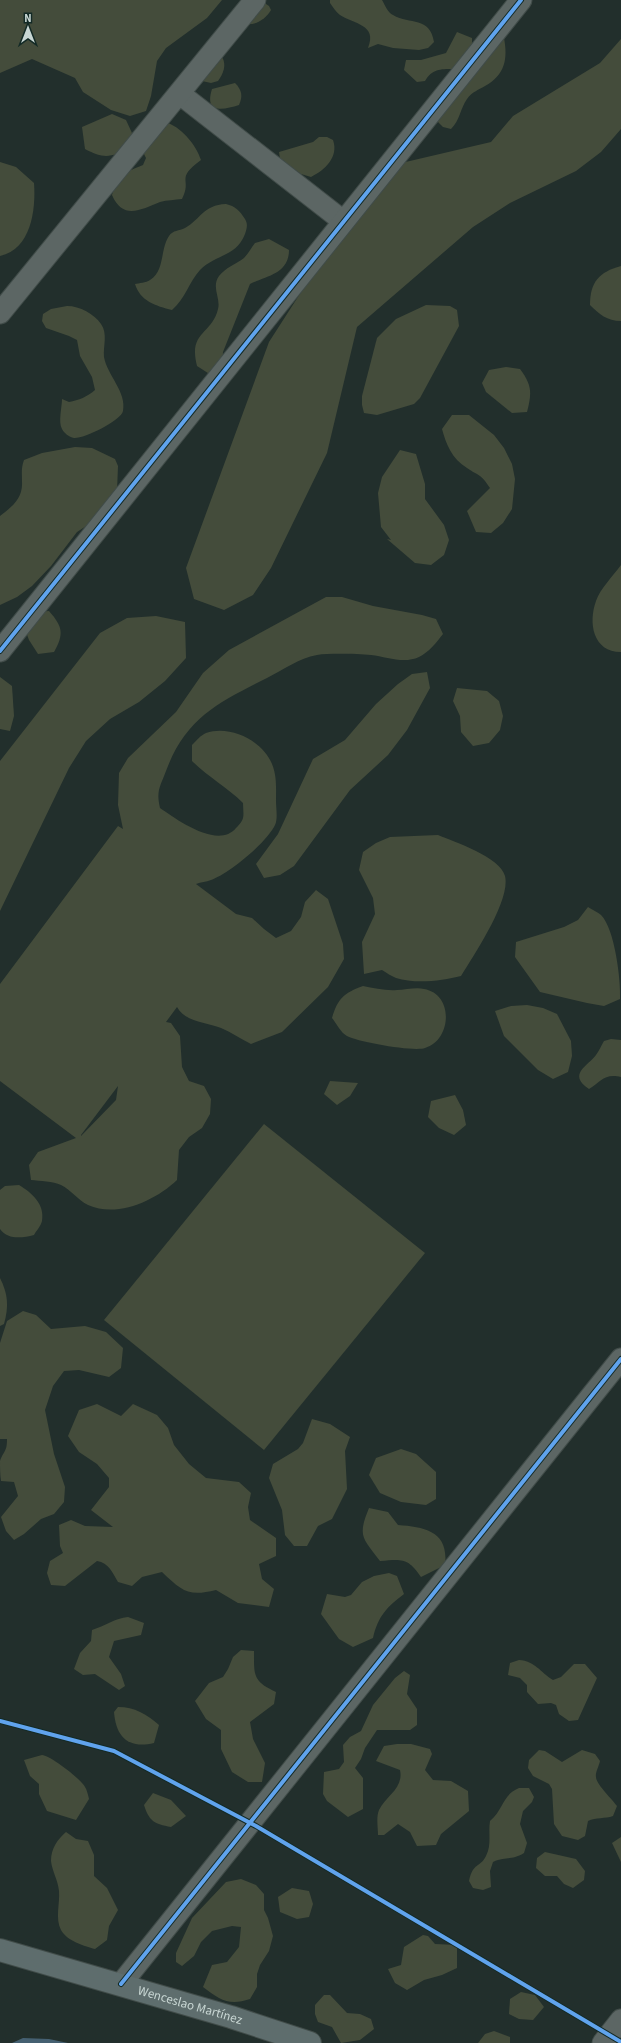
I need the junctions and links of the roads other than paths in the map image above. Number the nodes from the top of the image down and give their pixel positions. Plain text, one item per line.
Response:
1 (255, 0) edge
2 (521, 0) edge
3 (180, 94) junction
4 (343, 221) junction
5 (0, 313) edge
6 (0, 651) edge
7 (621, 1359) edge
8 (0, 1950) edge
9 (121, 1984) junction
10 (621, 2020) edge
11 (310, 2043) edge
12 (603, 2043) edge

1 - 3 street
2 - 4 street
3 - 4 street
3 - 5 street
4 - 6 street
7 - 9 street
8 - 9 main road, Wenceslao Martínez
9 - 11 main road, Wenceslao Martínez
10 - 12 street

